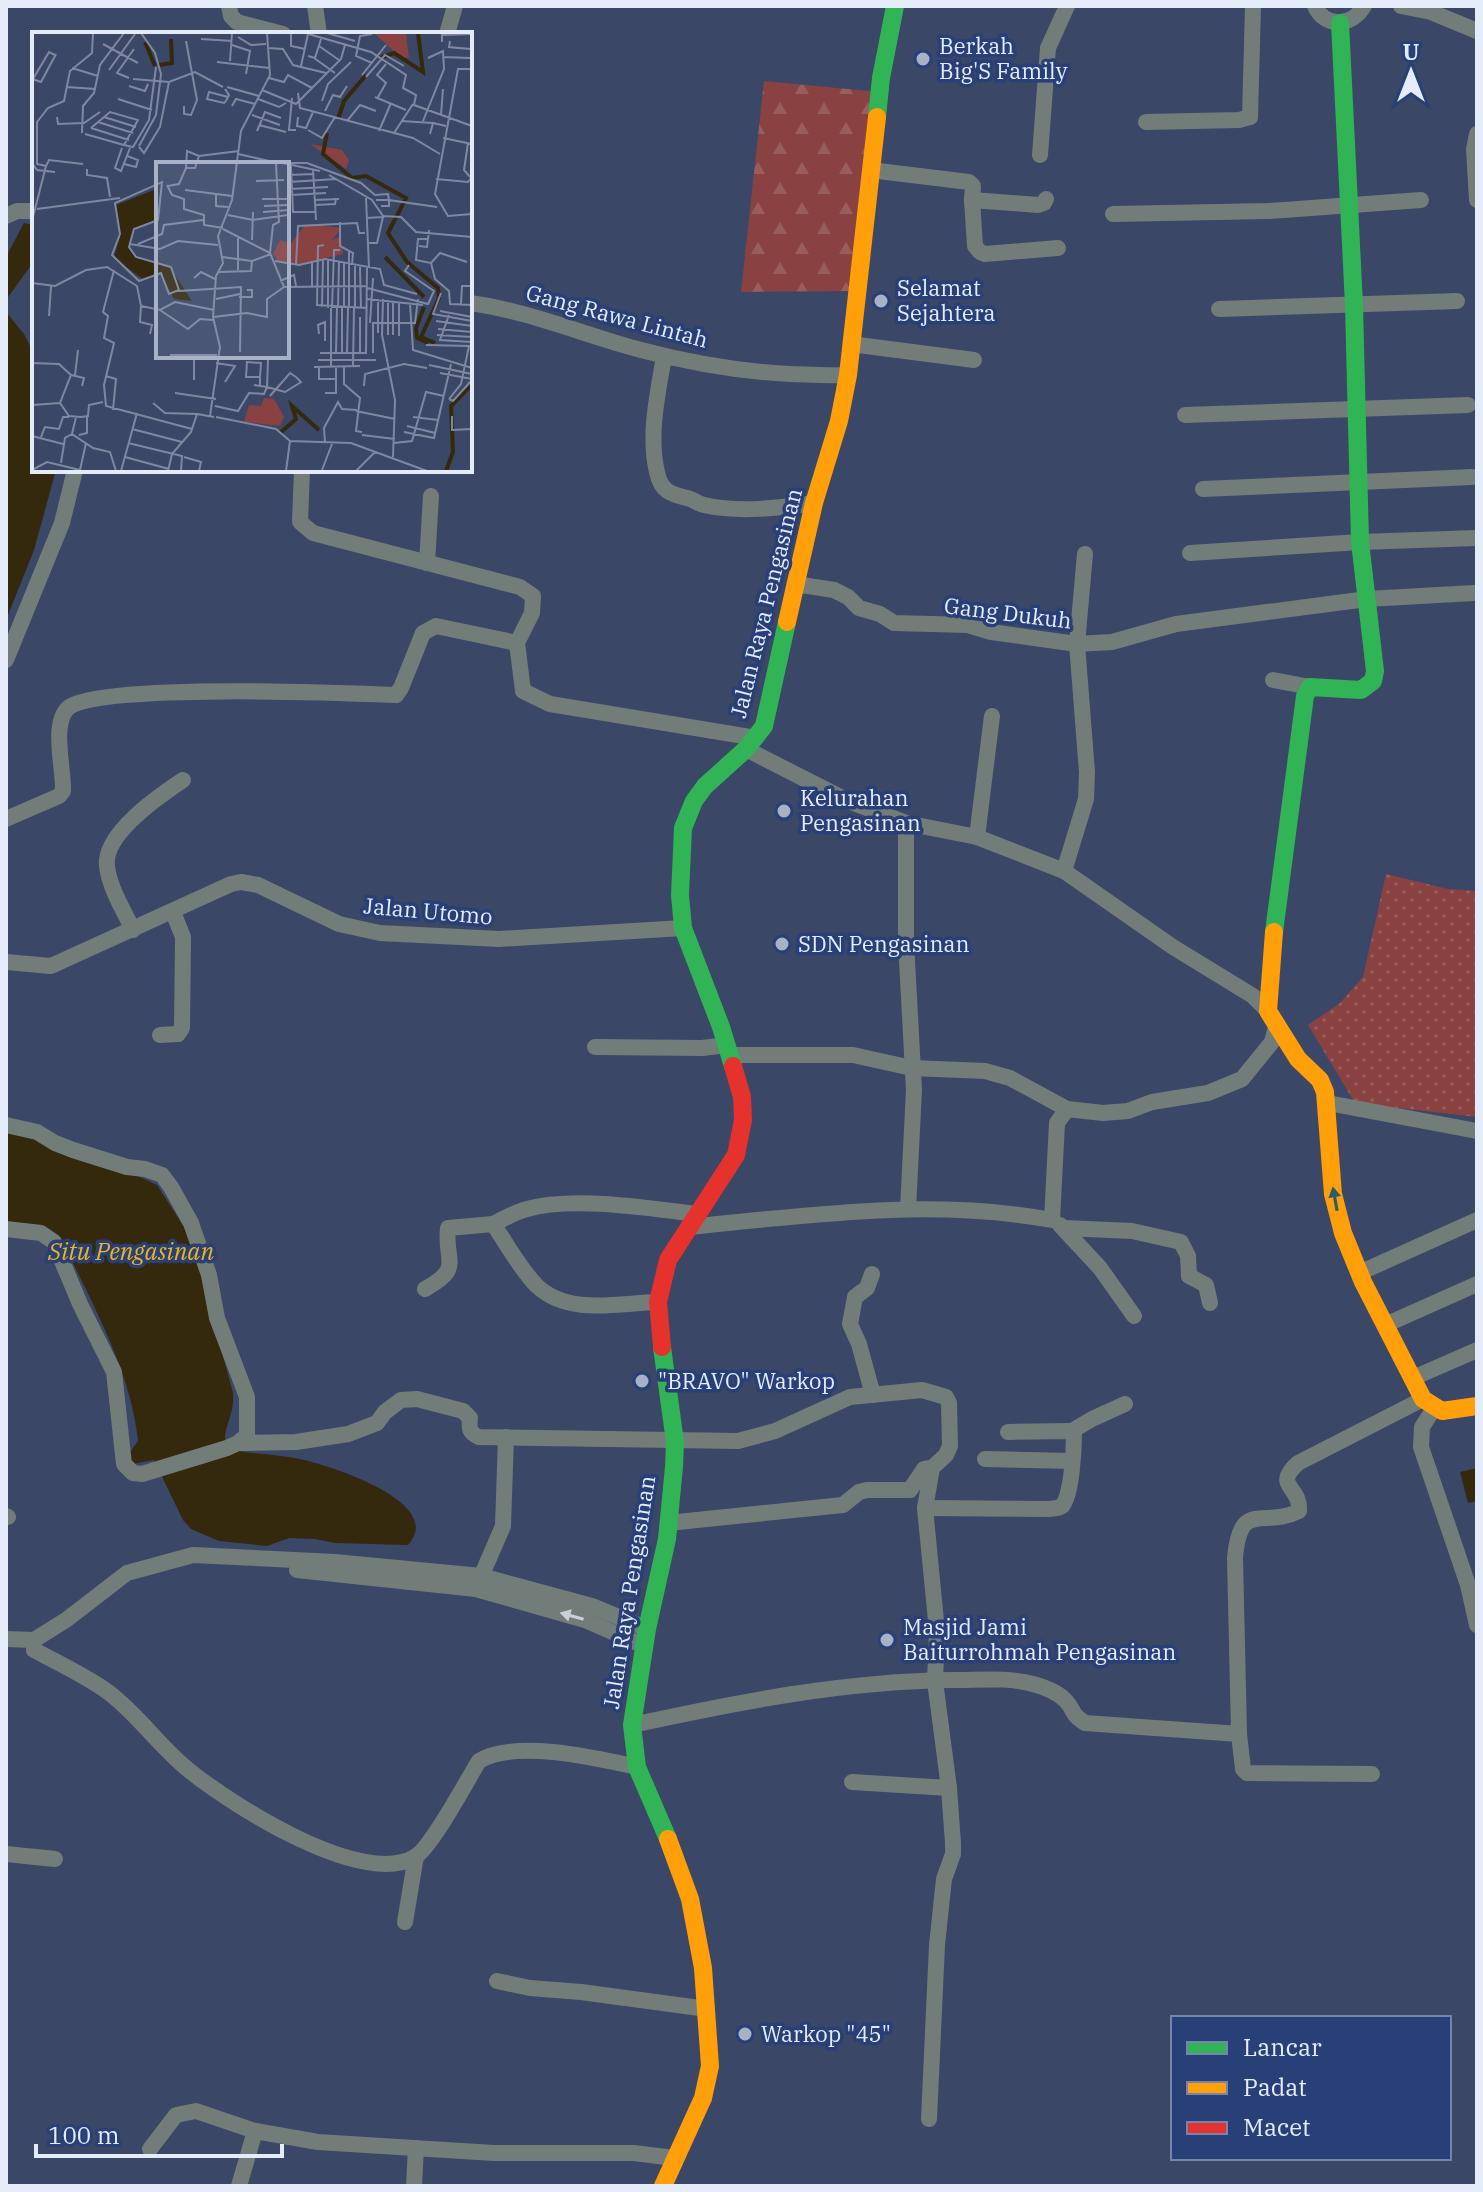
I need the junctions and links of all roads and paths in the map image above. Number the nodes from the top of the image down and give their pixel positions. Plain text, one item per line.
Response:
1 (229, 6) edge
2 (315, 6) edge
3 (455, 6) edge
4 (895, 6) edge
5 (1067, 6) edge
6 (1253, 6) edge
7 (1315, 6) edge
8 (1364, 6) edge
9 (1401, 6) edge
10 (1435, 9) edge
11 (1340, 23) junction
12 (1477, 31) edge
13 (275, 32) edge
14 (319, 32) edge
15 (448, 32) edge
16 (1146, 122) dead end
17 (1477, 136) edge
18 (1040, 155) dead end
19 (870, 170) junction
20 (1046, 199) dead end
21 (972, 200) junction
22 (1421, 200) dead end
23 (1477, 200) edge
24 (1349, 204) junction
25 (32, 211) edge
26 (1113, 214) dead end
27 (6, 216) edge
28 (1058, 248) dead end
29 (1457, 301) dead end
30 (472, 303) edge
31 (1354, 305) junction
32 (1219, 309) dead end
33 (851, 344) junction
34 (664, 356) junction
35 (974, 360) dead end
36 (848, 375) junction
37 (1468, 405) dead end
38 (1358, 409) junction
39 (1185, 415) dead end
40 (75, 472) edge
41 (302, 472) edge
42 (1472, 477) dead end
43 (1359, 483) junction
44 (1203, 489) dead end
45 (431, 496) dead end
46 (814, 503) junction
47 (1477, 538) edge
48 (1360, 542) junction
49 (1190, 553) dead end
50 (1085, 554) dead end
51 (427, 563) junction
52 (795, 584) junction
53 (1474, 593) dead end
54 (1367, 599) junction
55 (517, 643) junction
56 (1077, 644) junction
57 (6, 660) edge
58 (1273, 680) dead end
59 (1310, 687) junction
60 (992, 716) dead end
61 (751, 744) junction
62 (183, 780) dead end
63 (6, 819) edge
64 (906, 823) junction
65 (977, 837) junction
66 (1064, 871) junction
67 (173, 912) junction
68 (683, 928) junction
69 (133, 930) junction
70 (6, 962) edge
71 (1275, 1024) junction
72 (160, 1035) dead end
73 (595, 1047) dead end
74 (728, 1050) junction
75 (912, 1068) junction
76 (1328, 1103) junction
77 (1067, 1109) junction
78 (6, 1125) edge
79 (1477, 1131) edge
80 (908, 1209) junction
81 (1477, 1220) edge
82 (692, 1221) junction
83 (493, 1224) junction
84 (1059, 1224) junction
85 (6, 1229) edge
86 (1359, 1273) junction
87 (872, 1274) dead end
88 (1477, 1284) edge
89 (425, 1289) dead end
90 (658, 1302) junction
91 (1210, 1303) dead end
92 (1134, 1316) dead end
93 (1385, 1325) junction
94 (1477, 1350) edge
95 (1413, 1378) junction
96 (873, 1395) junction
97 (1125, 1404) dead end
98 (1428, 1405) junction
99 (1477, 1406) edge
100 (1072, 1431) junction
101 (1008, 1432) dead end
102 (506, 1437) junction
103 (675, 1442) junction
104 (232, 1445) junction
105 (985, 1459) dead end
106 (1072, 1461) junction
107 (932, 1468) junction
108 (925, 1508) junction
109 (668, 1523) junction
110 (478, 1583) junction
111 (1477, 1625) edge
112 (646, 1637) junction
113 (6, 1639) edge
114 (34, 1645) junction
115 (6, 1646) edge
116 (935, 1681) junction
117 (632, 1725) junction
118 (1239, 1734) junction
119 (637, 1767) junction
120 (1372, 1774) dead end
121 (852, 1782) dead end
122 (949, 1788) junction
123 (6, 1854) edge
124 (416, 1856) junction
125 (55, 1859) dead end
126 (405, 1922) dead end
127 (497, 1981) dead end
128 (707, 2009) junction
129 (929, 2119) dead end
130 (255, 2131) junction
131 (416, 2148) junction
132 (150, 2149) dead end
133 (674, 2158) junction
134 (239, 2186) edge
135 (414, 2186) edge
136 (663, 2186) edge

1 - 13 street
2 - 14 street
3 - 15 street
4 - 19 main road, Jalan Raya Pengasinan
5 - 18 street
6 - 16 street
7 - 11 street
8 - 11 street
9 - 10 street
10 - 12 street
11 - 24 main road
17 - 23 street
19 - 21 street
19 - 33 main road, Jalan Raya Pengasinan
20 - 21 street
21 - 28 street
22 - 24 street
24 - 26 street
24 - 31 main road
25 - 27 street
29 - 31 street
30 - 34 street, Gang Rawa Lintah
31 - 32 street
31 - 38 main road
33 - 35 street
33 - 36 main road, Jalan Raya Pengasinan
34 - 36 street, Gang Rawa Lintah
34 - 46 street
36 - 46 main road, Jalan Raya Pengasinan
37 - 38 street
38 - 39 street
38 - 43 main road
40 - 57 street
41 - 51 street
42 - 43 street
43 - 44 street
43 - 48 main road
45 - 51 street
46 - 52 main road, Jalan Raya Pengasinan
47 - 48 street
48 - 49 street
48 - 54 main road
50 - 56 street
51 - 55 street
52 - 56 street, Gang Dukuh
52 - 61 main road, Jalan Raya Pengasinan
53 - 54 street, Gang Dukuh
54 - 56 street, Gang Dukuh
54 - 59 main road
55 - 61 street
55 - 63 street
56 - 66 street
58 - 59 street
59 - 71 main road
60 - 65 street
61 - 64 street
61 - 68 main road, Jalan Raya Pengasinan
62 - 69 street
64 - 65 street
64 - 75 street
65 - 66 street
66 - 71 street
67 - 68 street, Jalan Utomo
67 - 69 street, Jalan Utomo
67 - 72 street
68 - 74 main road, Jalan Raya Pengasinan
69 - 70 street, Jalan Utomo
71 - 76 main road
71 - 77 street
73 - 74 street
74 - 75 street
74 - 82 main road, Jalan Raya Pengasinan
75 - 77 street
75 - 80 street
76 - 79 street
86 -> 76 main road
77 - 84 street
78 - 104 street
80 - 82 street
80 - 84 street
81 - 86 street
82 - 83 street
82 - 90 main road, Jalan Raya Pengasinan
83 - 89 street
83 - 90 street
84 - 91 street
84 - 92 street
85 - 104 street
86 - 93 main road
87 - 96 street
88 - 93 street
90 - 103 main road, Jalan Raya Pengasinan
93 - 95 main road
94 - 95 street
95 - 98 main road
96 - 103 street
96 - 107 street
97 - 100 street
98 - 99 main road
98 - 111 street
98 - 118 street
100 - 101 street
100 - 106 street
102 - 103 street
102 - 104 street
102 - 110 street
103 - 109 main road, Jalan Raya Pengasinan
105 - 106 street
106 - 108 street
107 - 108 street
107 - 109 street
108 - 116 street
109 - 112 main road, Jalan Raya Pengasinan
110 - 112 street
110 - 114 street
112 - 117 main road, Jalan Raya Pengasinan
113 - 114 street
114 - 115 street
114 - 124 street
116 - 117 street
116 - 118 street
116 - 122 street
117 - 119 main road, Jalan Raya Pengasinan
118 - 120 street
119 - 124 street
119 - 128 main road, Jalan Raya Pengasinan
121 - 122 street
122 - 129 street
123 - 125 street
124 - 126 street
127 - 128 street
128 - 133 main road, Jalan Raya Pengasinan
130 - 131 street
130 - 132 street
130 - 134 street
131 - 133 street
131 - 135 street
133 - 136 main road, Jalan Raya Pengasinan

